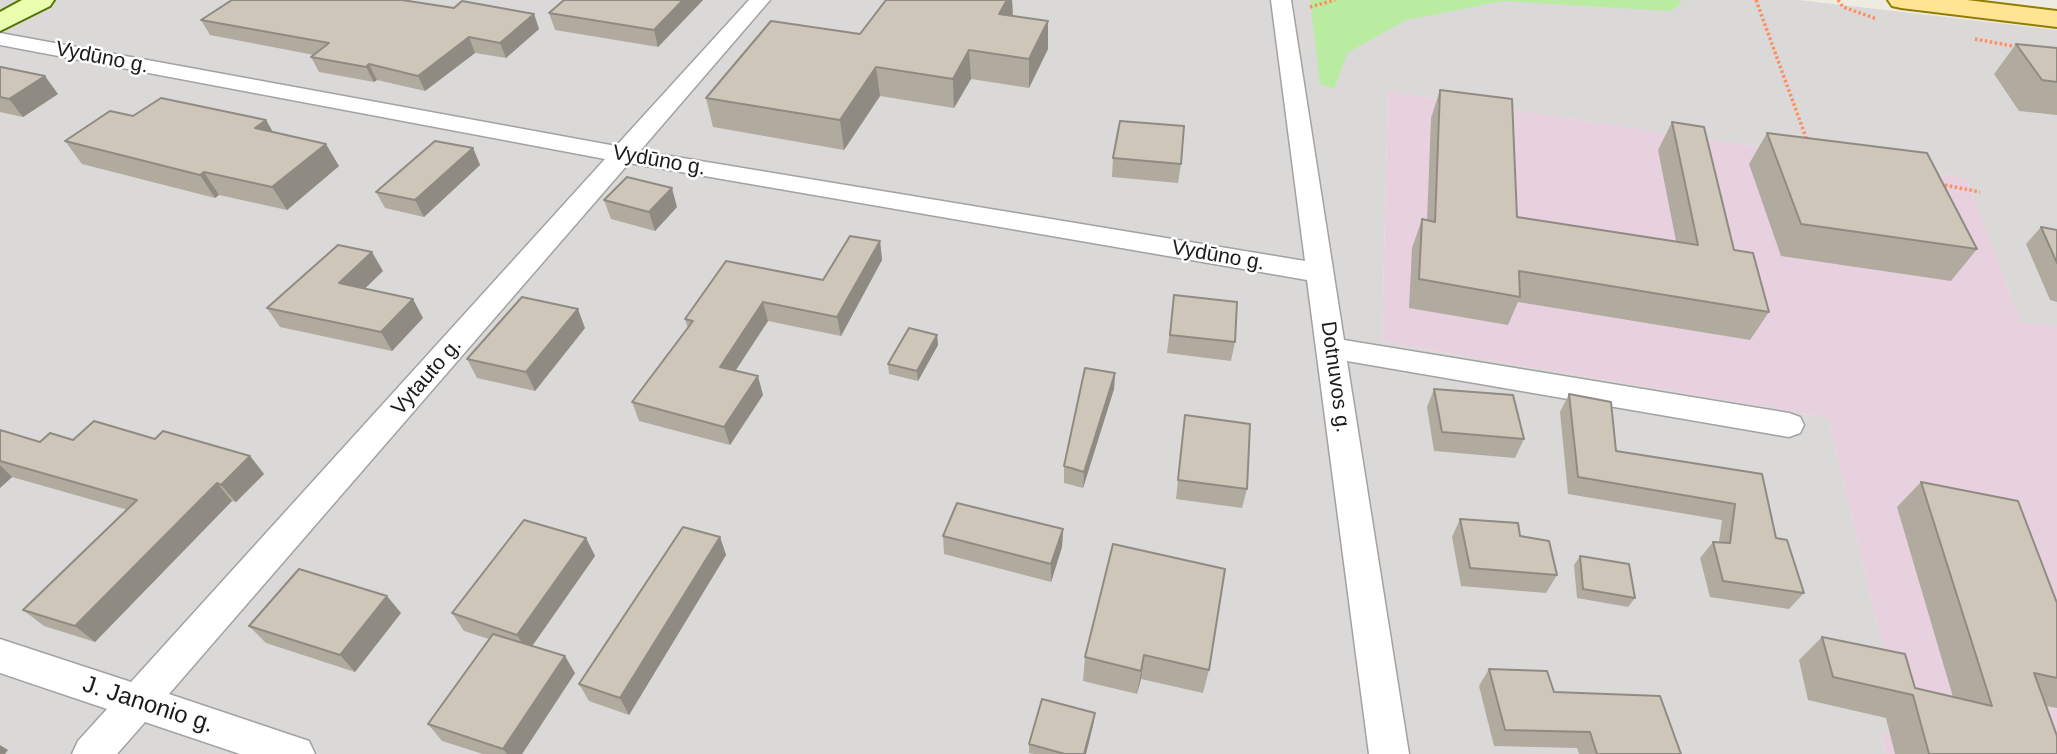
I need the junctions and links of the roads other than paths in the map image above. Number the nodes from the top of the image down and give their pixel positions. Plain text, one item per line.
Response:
1 (41, 0) edge
2 (760, 0) edge
3 (1281, 0) edge
4 (1901, 0) edge
5 (2057, 19) edge
6 (0, 23) edge
7 (0, 39) edge
8 (623, 155) junction
9 (1320, 273) junction
10 (1331, 348) junction
11 (1789, 425) dead end
12 (0, 656) edge
13 (140, 702) junction
14 (92, 754) edge
15 (295, 754) edge
16 (1389, 754) edge

1 - 6 street
2 - 8 street, Vytauto g.
3 - 9 street, Dotnuvos g.
4 - 5 main road
7 - 8 street, Vydūno g.
8 - 9 street, Vydūno g.
8 - 13 street, Vytauto g.
9 - 10 street, Dotnuvos g.
10 - 11 street
10 - 16 street, Dotnuvos g.
12 - 13 street, J. Janonio g.
13 - 14 street, Vytauto g.
13 - 15 street, J. Janonio g.

